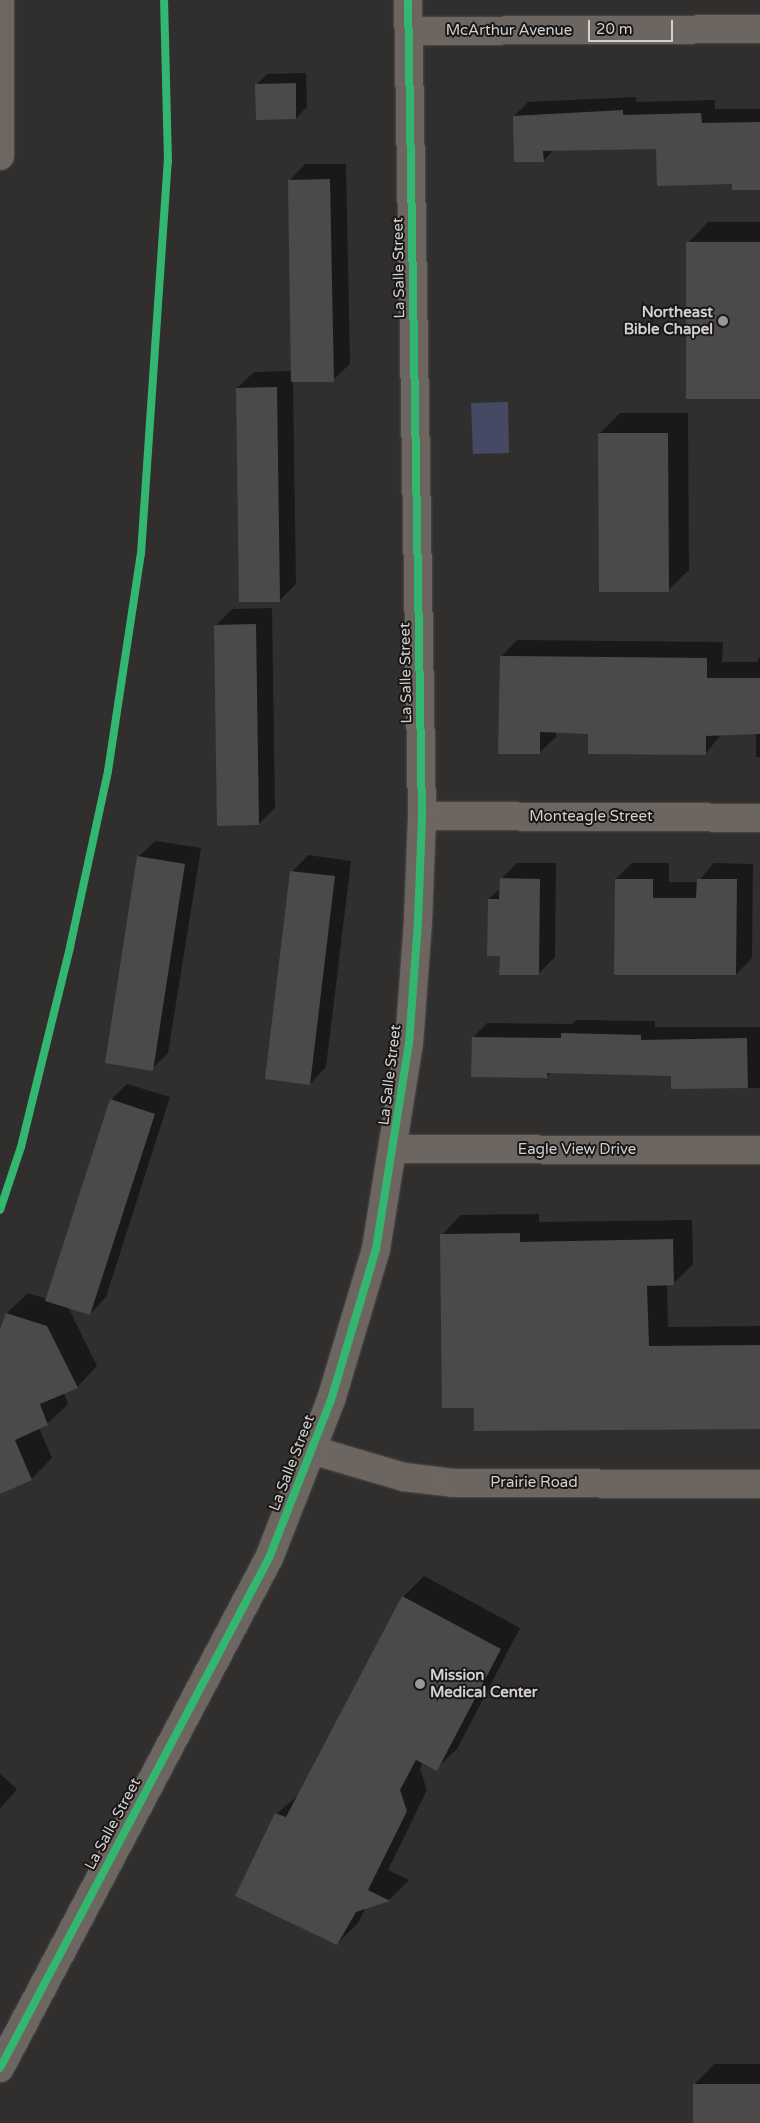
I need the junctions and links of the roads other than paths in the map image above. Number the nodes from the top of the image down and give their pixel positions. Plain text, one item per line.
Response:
1 (0, 0) edge
2 (408, 0) edge
3 (760, 28) edge
4 (408, 31) junction
5 (1, 123) edge
6 (0, 156) edge
7 (422, 816) junction
8 (760, 818) edge
9 (394, 1150) junction
10 (760, 1150) edge
11 (312, 1450) junction
12 (760, 1484) edge
13 (0, 2068) edge

1 - 5 main road
2 - 4 street, La Salle Street
3 - 4 street, McArthur Avenue
4 - 7 street, La Salle Street
5 - 6 main road
7 - 8 street, Monteagle Street
7 - 9 street, La Salle Street
9 - 10 street, Eagle View Drive
9 - 11 street, La Salle Street
11 - 12 street, Prairie Road
11 - 13 street, La Salle Street

